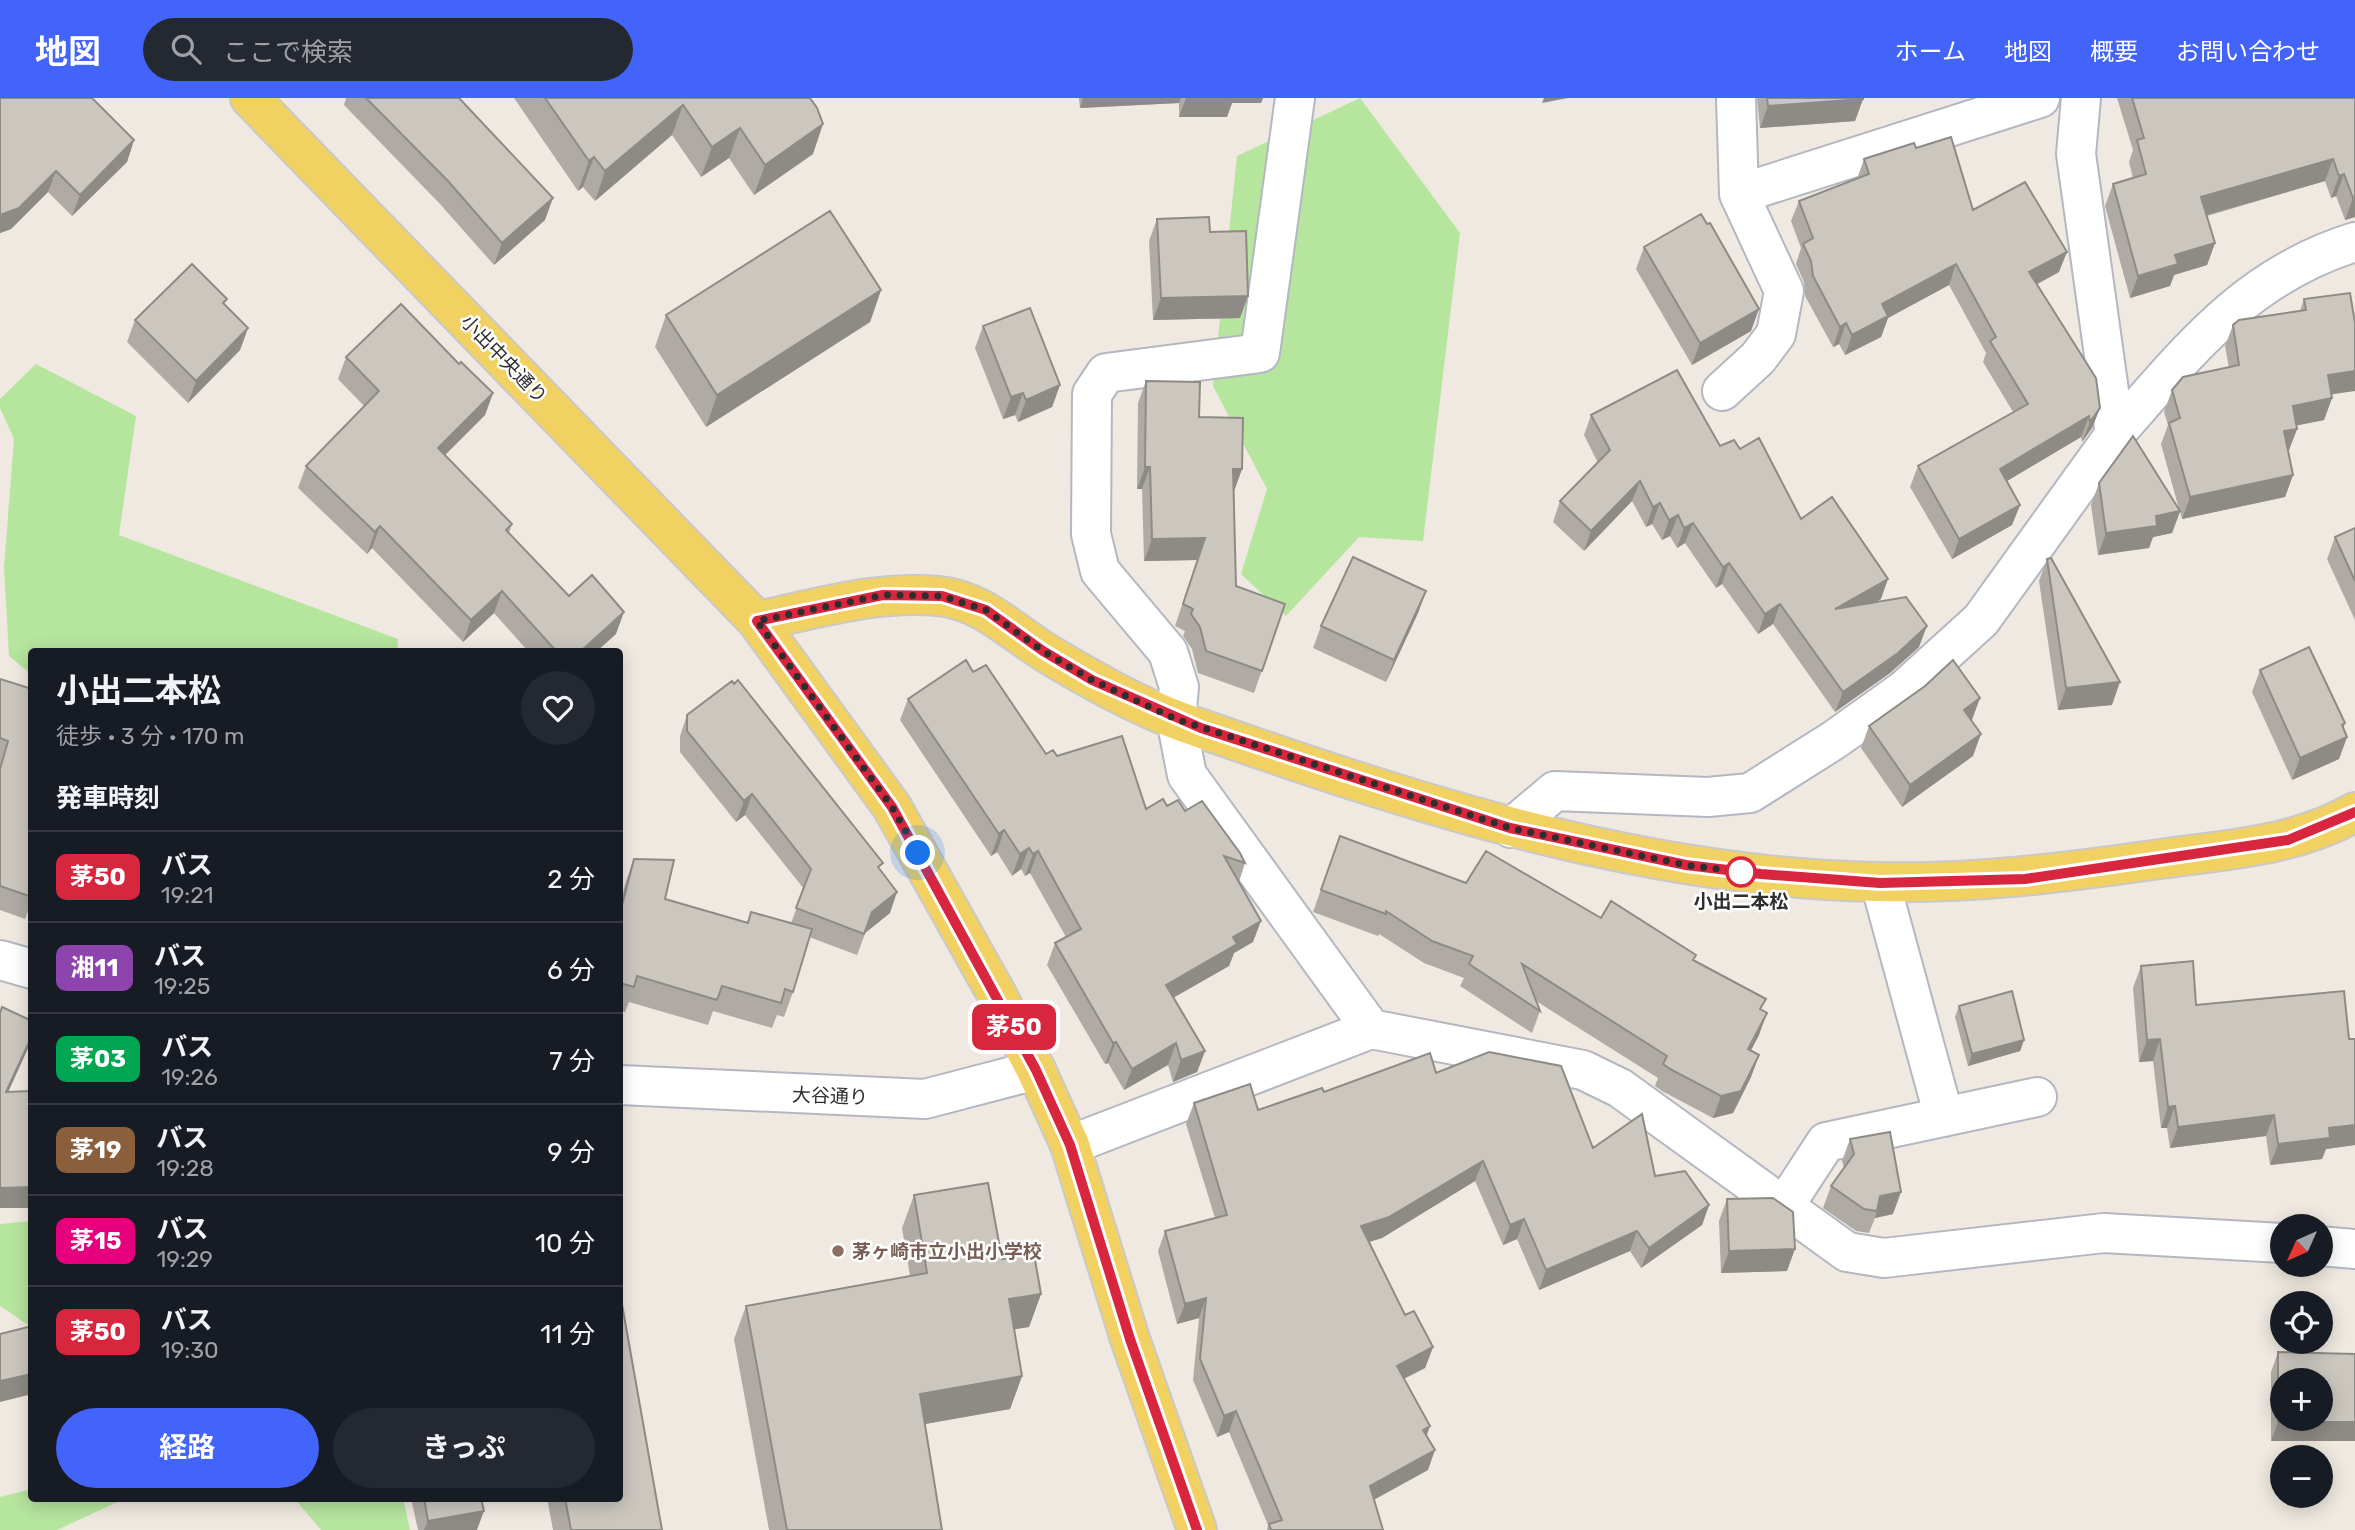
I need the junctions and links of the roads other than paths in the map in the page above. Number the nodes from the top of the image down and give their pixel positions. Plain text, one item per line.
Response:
1 (250, 98) edge
2 (1295, 98) edge
3 (1736, 98) edge
4 (2040, 98) edge
5 (2081, 98) edge
6 (1739, 194) junction
7 (2355, 242) edge
8 (1722, 391) dead end
9 (2115, 434) junction
10 (757, 621) junction
11 (1176, 719) junction
12 (2355, 812) edge
13 (1510, 828) junction
14 (1880, 883) junction
15 (0, 960) edge
16 (28, 968) edge
17 (1371, 1028) junction
18 (1036, 1070) junction
19 (623, 1085) edge
20 (2037, 1097) dead end
21 (1944, 1117) junction
22 (1070, 1145) junction
23 (1783, 1208) junction
24 (2270, 1242) edge
25 (2333, 1247) edge
26 (2355, 1249) edge
27 (1197, 1530) edge

1 - 10 main road, 小出中央通り
2 - 11 street
3 - 6 street
4 - 6 street
5 - 9 street
6 - 8 street
7 - 9 street
9 - 13 street
10 - 11 main road
10 - 18 main road, 小出中央通り
11 - 13 main road
11 - 17 street
12 - 14 main road
13 - 14 main road
14 - 21 street
15 - 16 street
17 - 22 street
17 - 23 street
18 - 19 street, 大谷通り
18 - 22 main road, 小出中央通り
20 - 21 street
21 - 23 street
22 - 27 main road, 小出中央通り
23 - 24 street
25 - 26 street

